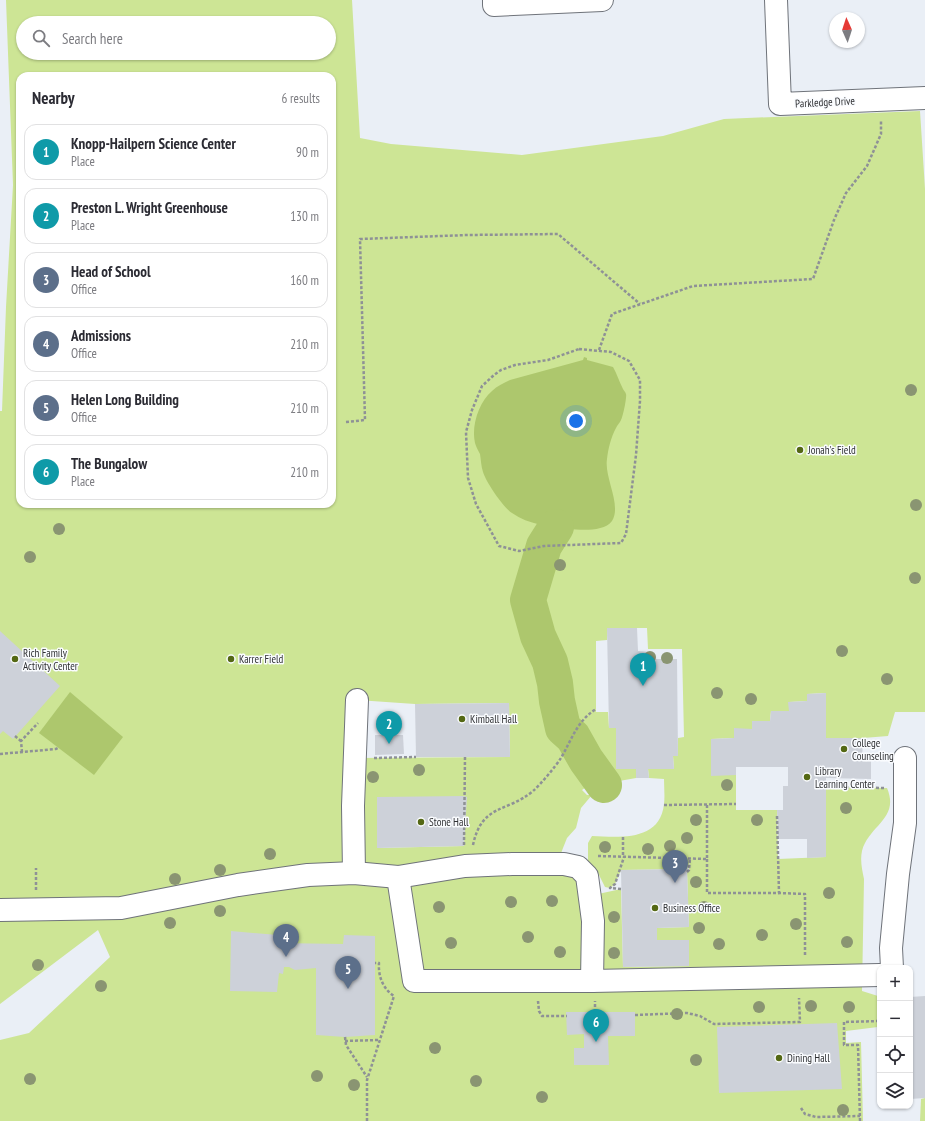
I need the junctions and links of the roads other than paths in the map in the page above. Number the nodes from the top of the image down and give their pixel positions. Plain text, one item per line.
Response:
1 (494, 0) edge
2 (602, 0) edge
3 (776, 0) edge
4 (925, 98) edge
5 (357, 700) dead end
6 (905, 758) dead end
7 (354, 873) junction
8 (398, 877) junction
9 (0, 910) edge
10 (892, 965) edge
11 (877, 975) edge
12 (592, 981) junction

1 - 2 street
3 - 4 street, Parkledge Drive
5 - 7 street
6 - 10 street
7 - 8 street
7 - 9 street
8 - 12 street
8 - 12 street
11 - 12 street

